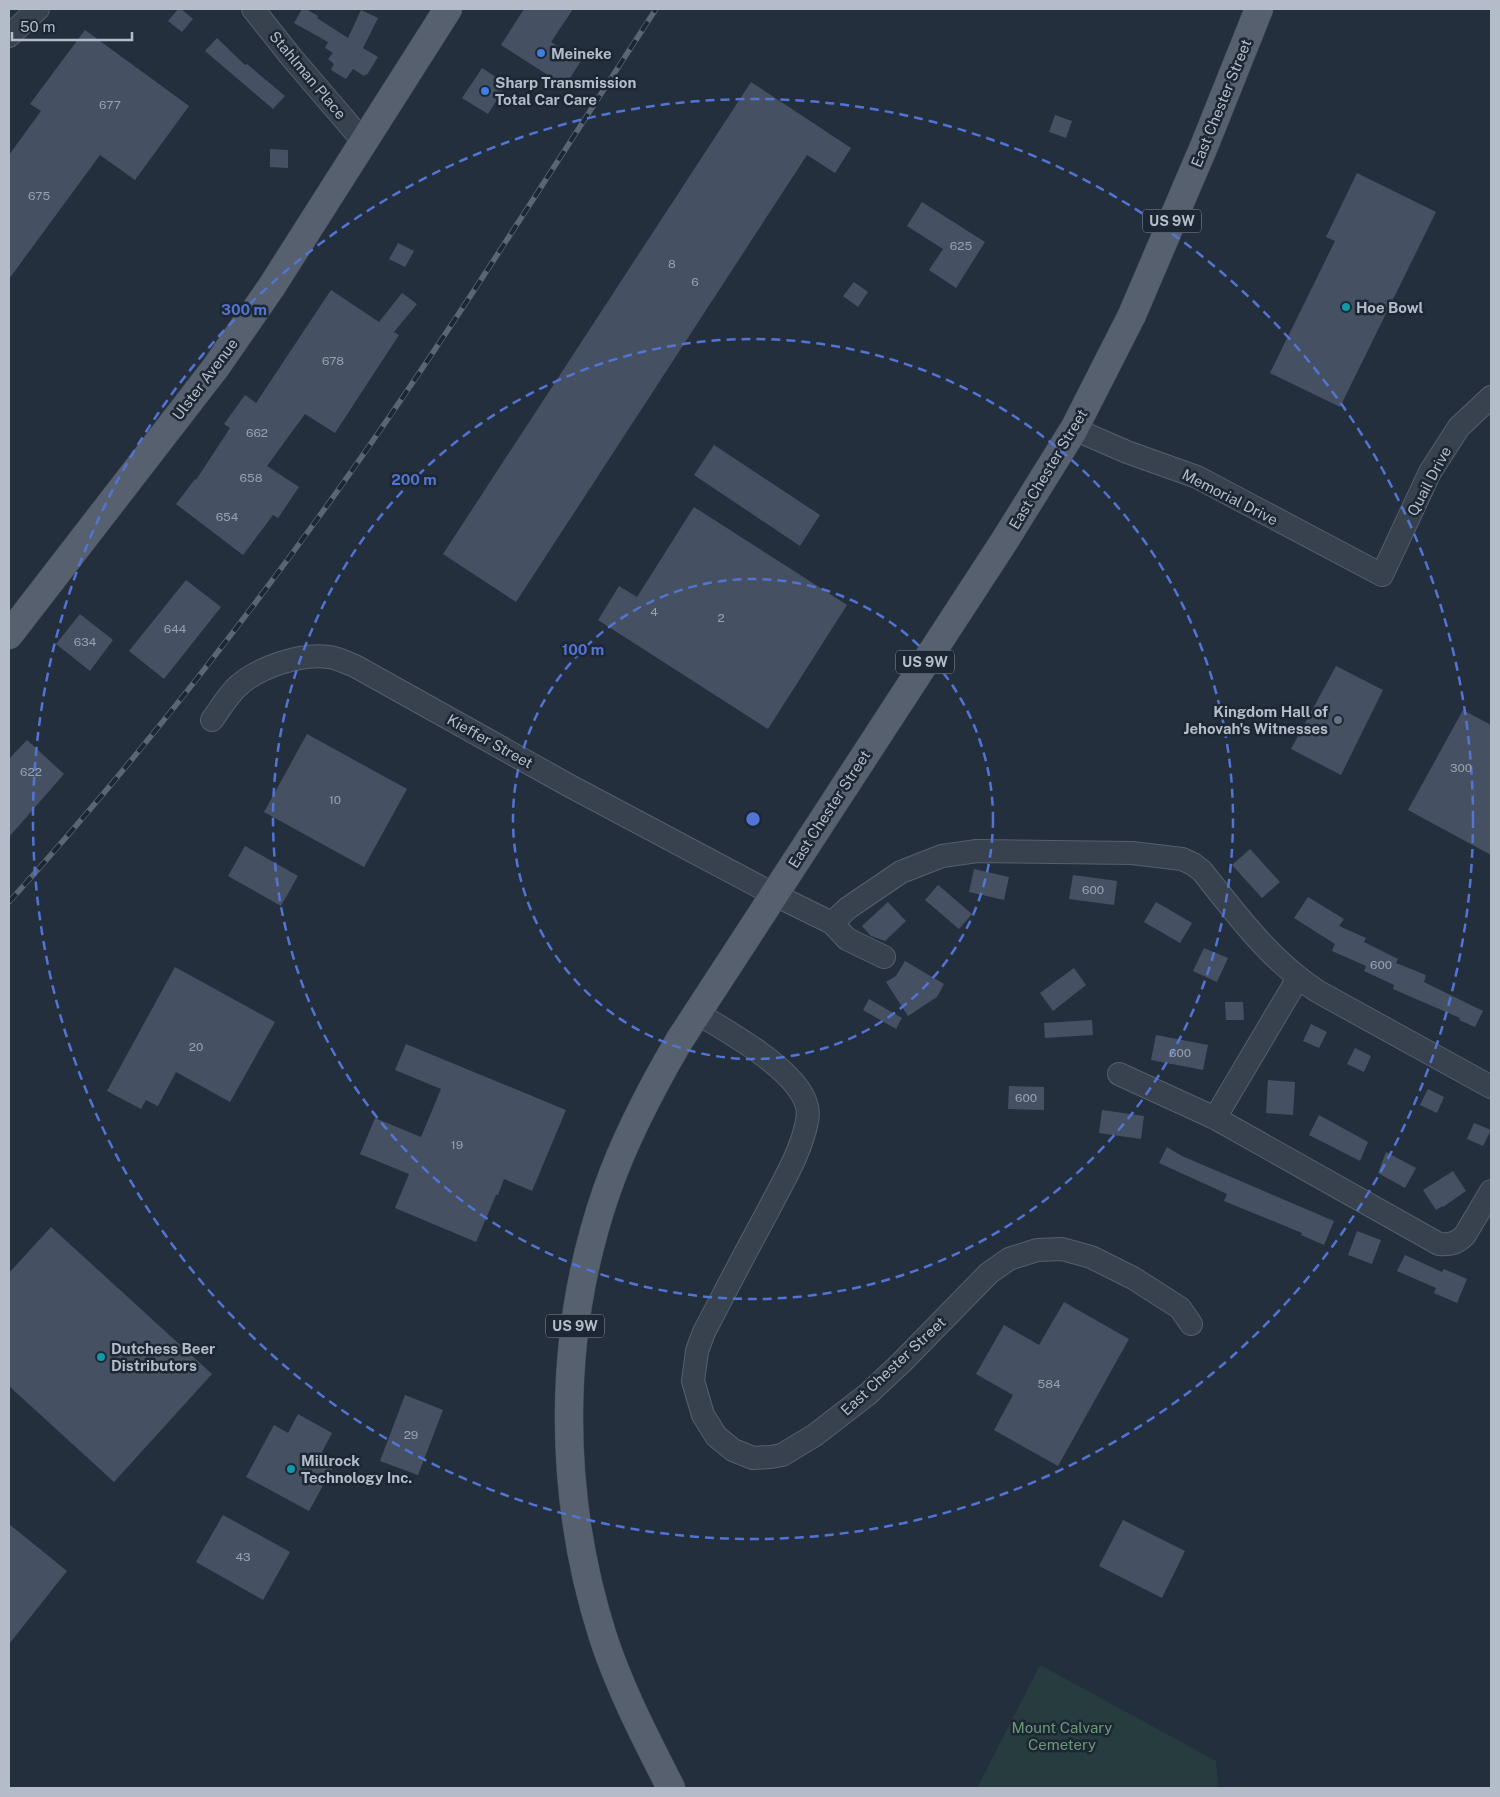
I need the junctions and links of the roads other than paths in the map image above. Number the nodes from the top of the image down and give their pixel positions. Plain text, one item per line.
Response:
1 (38, 9) edge
2 (253, 9) edge
3 (448, 9) edge
4 (1259, 9) edge
5 (9, 36) edge
6 (363, 141) junction
7 (1491, 397) edge
8 (1074, 429) junction
9 (1382, 575) joint
10 (9, 635) edge
11 (212, 720) dead end
12 (774, 894) junction
13 (832, 923) junction
14 (884, 956) dead end
15 (1298, 978) junction
16 (697, 1012) junction
17 (1119, 1074) dead end
18 (1491, 1087) edge
19 (1215, 1118) junction
20 (1491, 1191) edge
21 (1191, 1324) dead end
22 (671, 1788) edge

1 - 5 street
2 - 6 street, Stahlman Place
3 - 6 main road, Ulster Avenue
4 - 8 main road, East Chester Street / US 9W
6 - 10 main road, Ulster Avenue
7 - 9 street, Quail Drive
8 - 9 street, Memorial Drive
8 - 12 main road, East Chester Street / US 9W
11 - 12 street, Kieffer Street
12 - 13 street, Kieffer Street
12 - 16 main road, US 9W
13 - 14 street, Kieffer Street
13 - 15 street
15 - 18 street
15 - 19 street
16 - 21 street, East Chester Street
16 - 22 main road, US 9W
17 - 19 street
19 - 20 street

